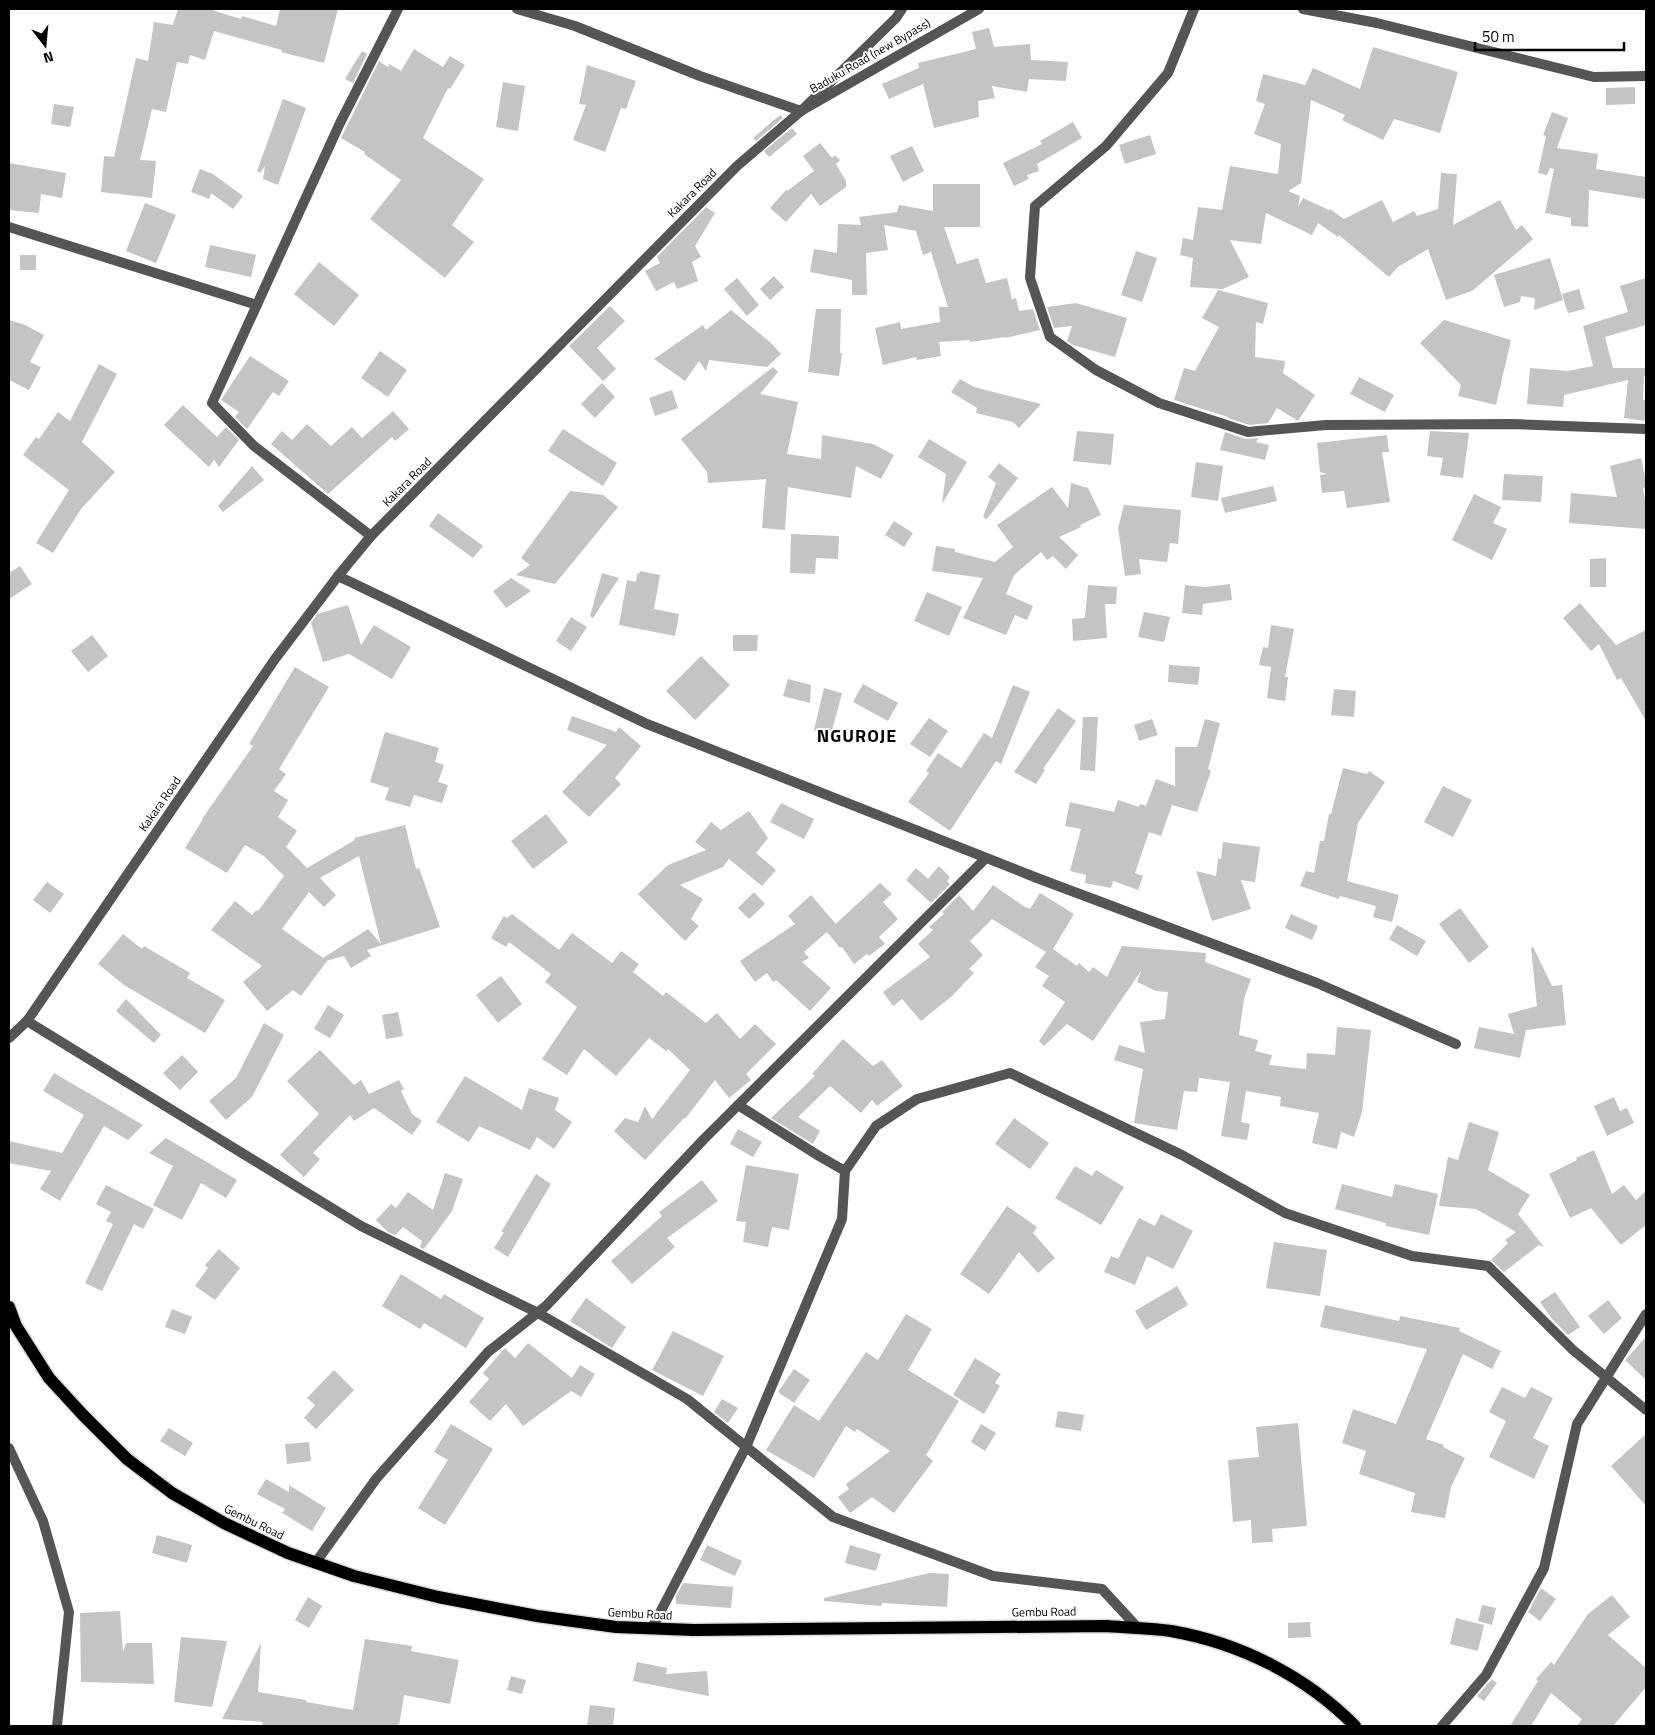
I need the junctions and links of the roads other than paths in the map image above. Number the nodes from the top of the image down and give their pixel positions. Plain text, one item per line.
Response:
1 (398, 9) edge
2 (517, 9) edge
3 (902, 9) edge
4 (979, 9) edge
5 (1194, 9) edge
6 (1303, 9) edge
7 (1646, 76) edge
8 (801, 111) junction
9 (9, 227) edge
10 (257, 305) junction
11 (1646, 429) edge
12 (372, 536) junction
13 (338, 576) junction
14 (986, 858) junction
15 (27, 1020) junction
16 (9, 1038) edge
17 (1456, 1044) dead end
18 (738, 1105) junction
19 (845, 1171) junction
20 (9, 1308) edge
21 (538, 1313) junction
22 (1646, 1314) edge
23 (1606, 1377) junction
24 (1646, 1410) edge
25 (746, 1447) junction
26 (9, 1448) edge
27 (316, 1562) junction
28 (652, 1628) junction
29 (1138, 1628) junction
30 (57, 1726) edge
31 (1354, 1726) edge
32 (1442, 1726) edge

1 - 10 street
2 - 8 street
3 - 8 street, Kakara Road
4 - 8 street, Baduku Road (new Bypass)
5 - 11 street
6 - 7 street
8 - 12 street, Kakara Road
9 - 10 street
10 - 12 street
12 - 13 street, Kakara Road
13 - 14 street
13 - 15 street, Kakara Road
14 - 17 street
14 - 18 street
15 - 16 street, Kakara Road
15 - 21 street
18 - 19 street
18 - 21 street
19 - 23 street
19 - 25 street
20 - 27 main road, Gembu Road
21 - 25 street
21 - 27 street
22 - 23 street
23 - 24 street
23 - 32 street
25 - 28 street
25 - 29 street
26 - 30 street
27 - 28 main road, Gembu Road
28 - 29 main road, Gembu Road
29 - 31 main road, Gembu Road

